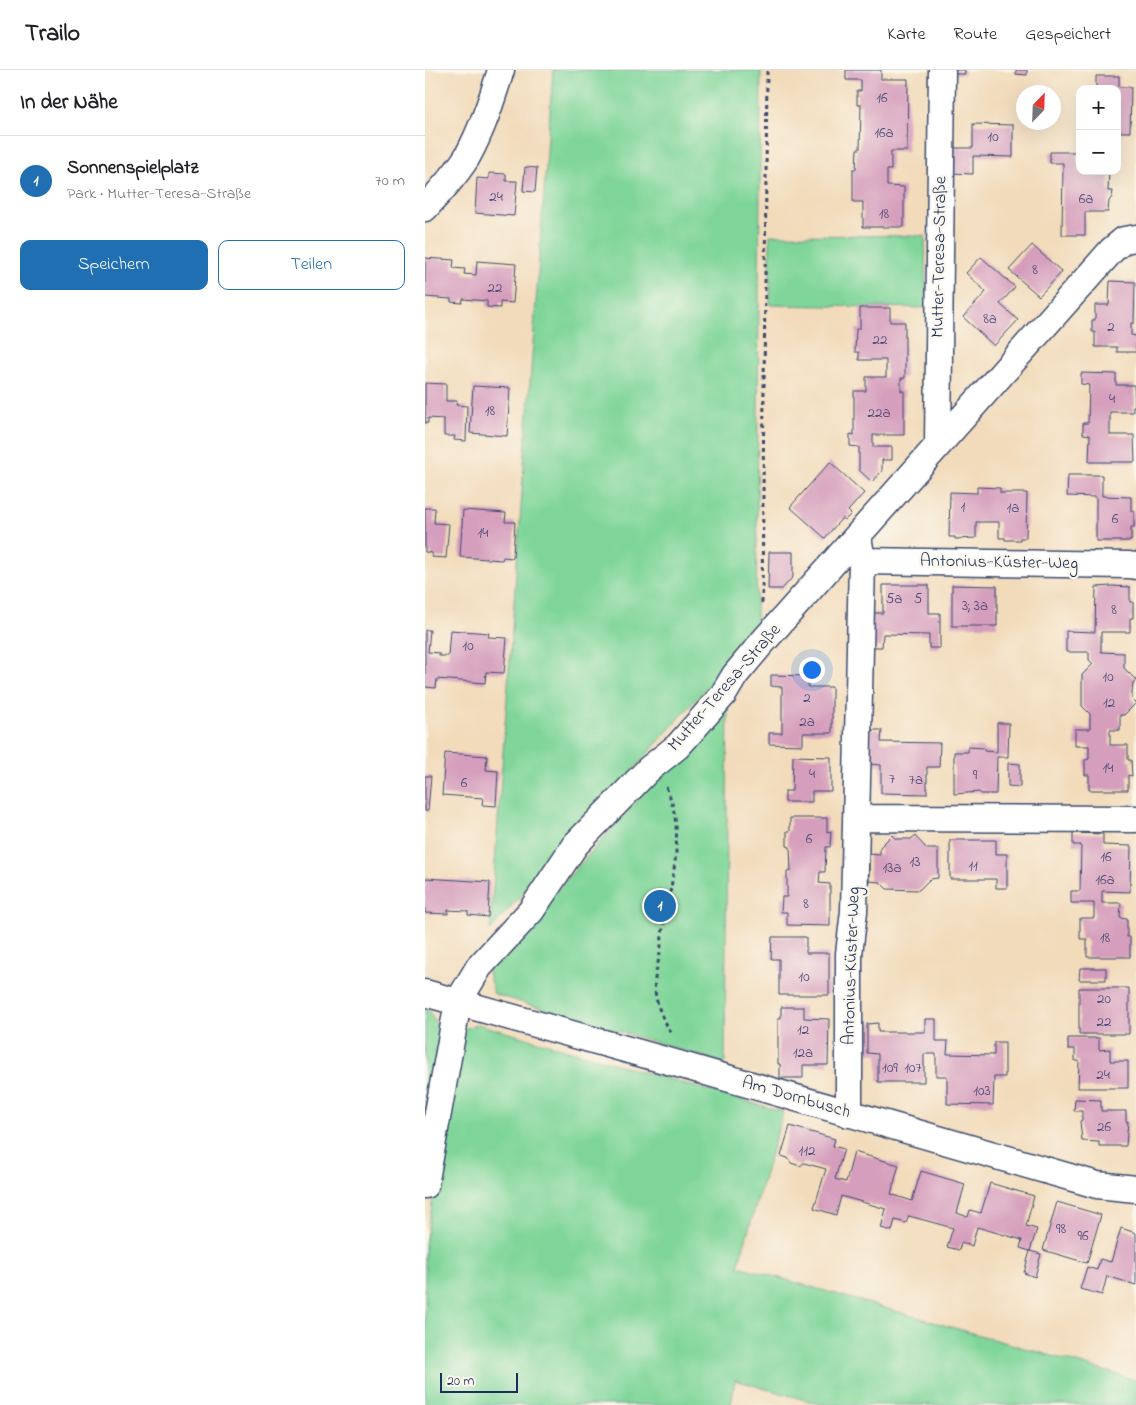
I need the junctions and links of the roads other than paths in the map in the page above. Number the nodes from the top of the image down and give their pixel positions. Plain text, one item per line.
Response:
1 (501, 70) edge
2 (942, 70) edge
3 (425, 208) edge
4 (1136, 238) edge
5 (938, 444) junction
6 (858, 536) junction
7 (862, 562) junction
8 (1136, 566) edge
9 (857, 818) junction
10 (1136, 819) edge
11 (425, 993) edge
12 (458, 1002) junction
13 (849, 1114) junction
14 (425, 1185) edge
15 (1136, 1189) edge

1 - 3 street
2 - 5 street, Mutter-Teresa-Straße
4 - 5 street, Mutter-Teresa-Straße
5 - 6 street, Mutter-Teresa-Straße
6 - 7 street, Antonius-Küster-Weg
6 - 12 street, Mutter-Teresa-Straße
7 - 8 street, Antonius-Küster-Weg
7 - 9 street, Antonius-Küster-Weg
9 - 10 street
9 - 13 street, Antonius-Küster-Weg
11 - 12 street, Am Dornbusch
12 - 13 street, Am Dornbusch
12 - 14 street
13 - 15 street, Am Dornbusch

